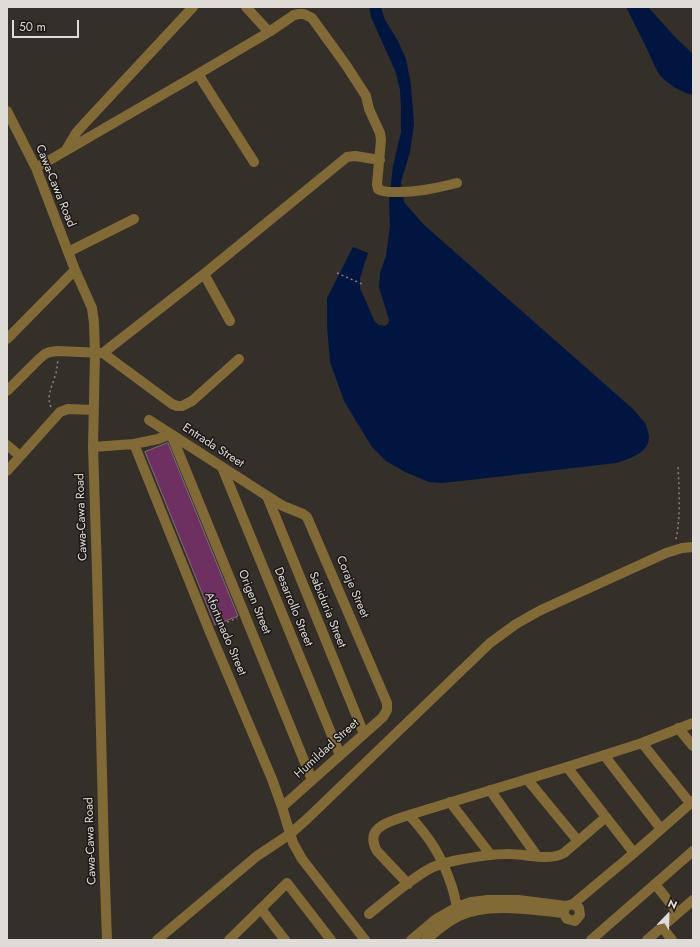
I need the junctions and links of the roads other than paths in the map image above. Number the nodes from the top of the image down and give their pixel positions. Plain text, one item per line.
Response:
1 (193, 7) edge
2 (246, 7) edge
3 (268, 32) junction
4 (198, 74) junction
5 (7, 111) edge
6 (65, 152) junction
7 (380, 160) junction
8 (254, 162) dead end
9 (36, 168) junction
10 (457, 183) dead end
11 (134, 219) dead end
12 (68, 252) junction
13 (75, 270) junction
14 (204, 274) junction
15 (230, 320) dead end
16 (7, 339) edge
17 (99, 353) junction
18 (239, 359) dead end
19 (7, 391) edge
20 (93, 410) junction
21 (149, 420) dead end
22 (171, 434) junction
23 (134, 444) junction
24 (7, 445) edge
25 (93, 447) junction
26 (20, 456) junction
27 (222, 468) junction
28 (7, 471) edge
29 (267, 496) junction
30 (693, 547) edge
31 (387, 710) joint
32 (693, 723) edge
33 (678, 728) junction
34 (364, 734) junction
35 (642, 743) junction
36 (693, 746) edge
37 (604, 755) junction
38 (340, 756) junction
39 (567, 767) junction
40 (527, 779) junction
41 (312, 780) junction
42 (490, 790) junction
43 (450, 802) junction
44 (692, 802) edge
45 (282, 807) junction
46 (409, 814) junction
47 (606, 817) junction
48 (661, 829) junction
49 (290, 834) junction
50 (578, 841) junction
51 (693, 851) edge
52 (634, 853) junction
53 (490, 854) junction
54 (537, 856) junction
55 (443, 864) junction
56 (408, 884) junction
57 (655, 884) junction
58 (692, 903) edge
59 (261, 909) junction
60 (458, 912) junction
61 (678, 912) junction
62 (369, 914) dead end
63 (662, 927) junction
64 (234, 938) edge
65 (107, 940) edge
66 (157, 940) edge
67 (285, 940) edge
68 (331, 940) edge
69 (365, 940) edge
70 (410, 940) edge
71 (426, 940) edge
72 (592, 940) edge
73 (647, 940) edge
74 (672, 940) edge

1 - 6 street
2 - 3 street
3 - 4 street
3 - 7 street
4 - 6 street
4 - 8 street
5 - 9 street, Cawa-Cawa Road
6 - 9 street
7 - 10 street
7 - 14 street
9 - 12 street, Cawa-Cawa Road
11 - 12 street
12 - 13 street, Cawa-Cawa Road
13 - 16 street
13 - 17 street, Cawa-Cawa Road
14 - 15 street
14 - 17 street
17 - 18 street
17 - 19 street
17 - 20 street, Cawa-Cawa Road
20 - 25 street, Cawa-Cawa Road
20 - 26 street
21 - 22 street
22 - 23 street, Entrada Street
22 - 27 street, Entrada Street
22 - 41 street, Origen Street
23 - 25 street, Entrada Street
23 - 45 street, Afortunado Street
24 - 26 street
25 - 65 street, Cawa-Cawa Road
26 - 28 street
27 - 29 street, Entrada Street
27 - 38 street, Desarrollo Street
29 - 31 street, Coraje Street
29 - 34 street, Sabiduria Street
30 - 49 street
31 - 34 street, Humildad Street
32 - 33 street
33 - 35 street
33 - 36 street
34 - 38 street, Humildad Street
35 - 37 street
35 - 44 street
37 - 39 street
37 - 48 street
38 - 41 street, Humildad Street
39 - 40 street
39 - 47 street
40 - 42 street
40 - 50 street
41 - 45 street, Humildad Street
42 - 43 street
42 - 54 street
43 - 46 street
43 - 53 street
44 - 48 street
45 - 49 street, Afortunado Street
46 - 55 street
46 - 56 street
47 - 50 street
47 - 52 street
48 - 52 street
49 - 66 street
49 - 69 street, Afortunado Street
50 - 54 street
51 - 57 street
52 - 60 street
53 - 54 street
53 - 55 street
55 - 56 street
55 - 60 street
56 - 62 street
57 - 61 street
57 - 72 street
58 - 61 street
59 - 64 street
59 - 67 street
59 - 68 street
60 - 70 street
60 - 71 street
61 - 63 street
63 - 73 street
63 - 74 street

